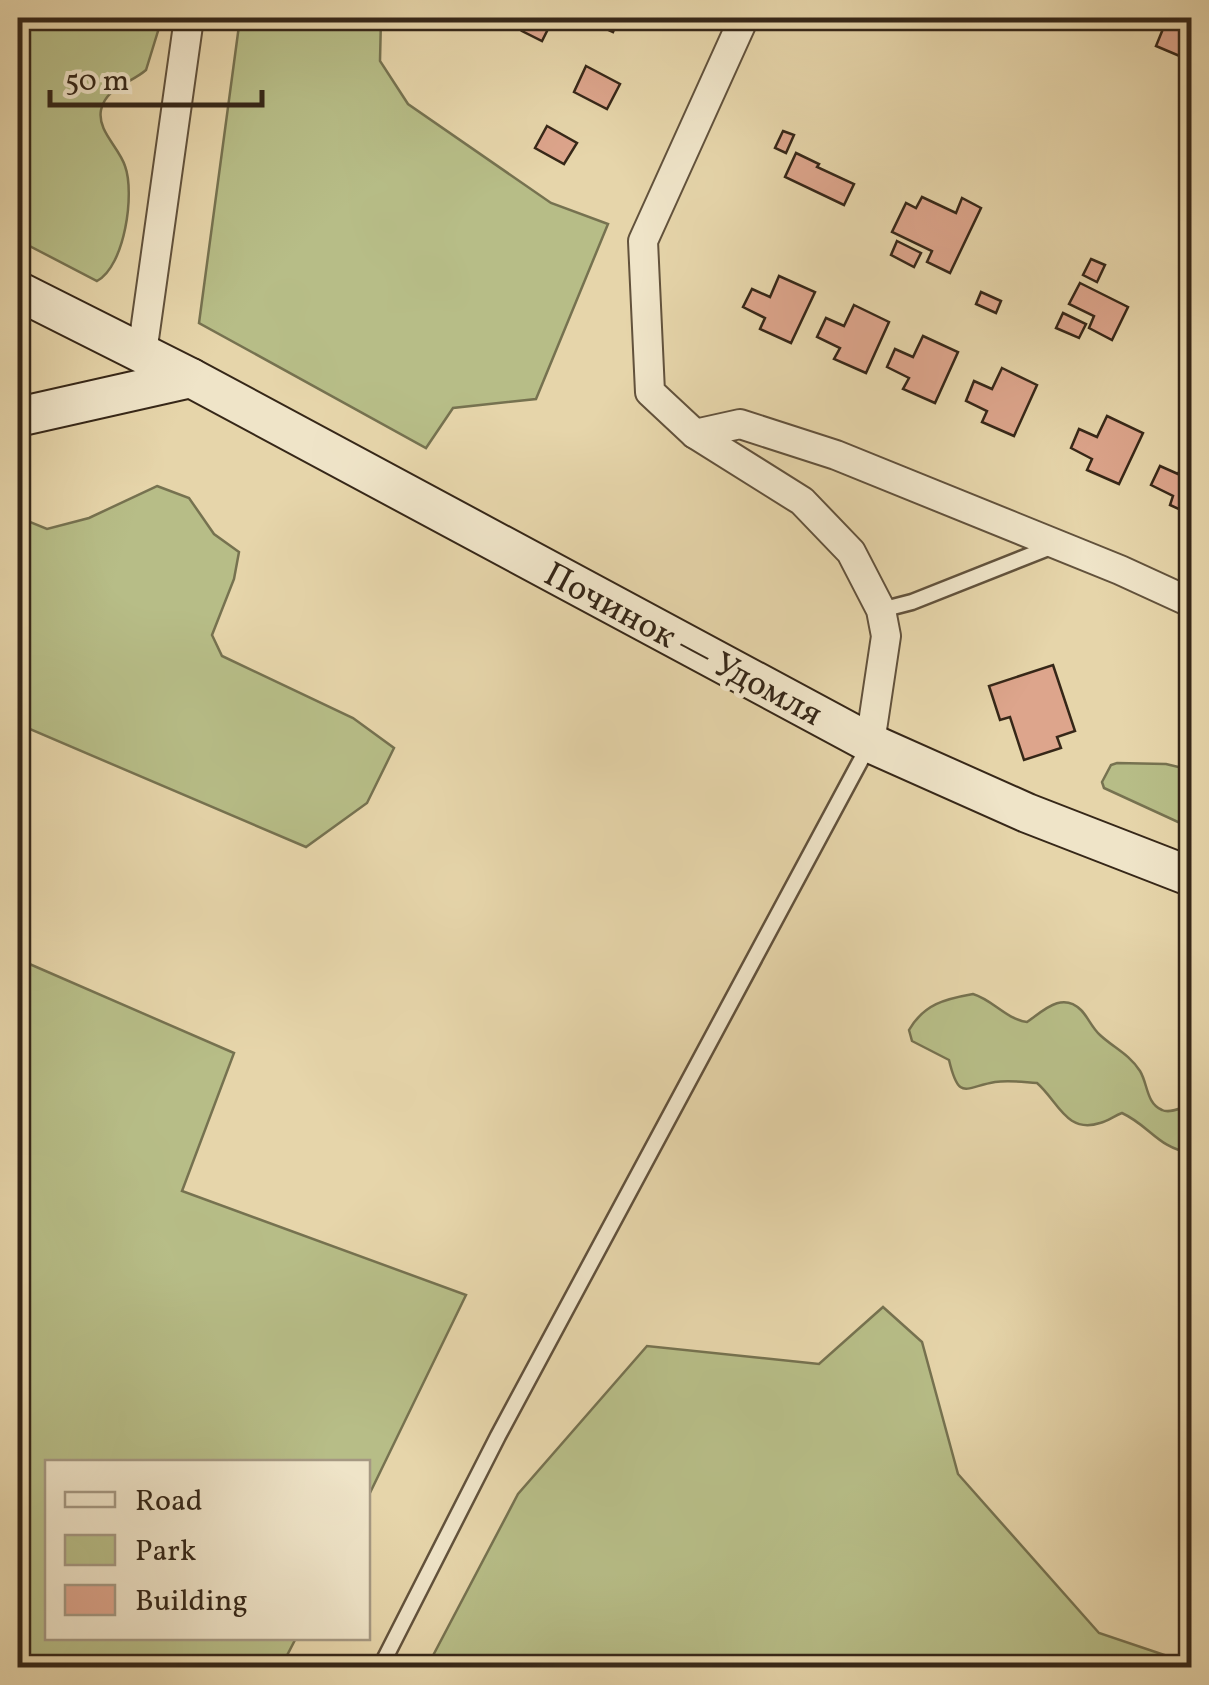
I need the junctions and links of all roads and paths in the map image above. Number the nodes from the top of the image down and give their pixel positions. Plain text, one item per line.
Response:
1 (190, 18) edge
2 (744, 18) edge
3 (18, 291) edge
4 (142, 353) junction
5 (191, 378) junction
6 (18, 416) edge
7 (695, 434) junction
8 (1057, 545) junction
9 (1192, 603) edge
10 (881, 610) junction
11 (870, 743) junction
12 (1192, 877) edge
13 (380, 1668) edge

1 - 4 street
2 - 7 street
3 - 4 main road, Починок — Удомля
4 - 5 main road, Починок — Удомля
5 - 6 main road
5 - 11 main road, Починок — Удомля
7 - 8 street
7 - 10 street
8 - 9 street
8 - 10 lane
10 - 11 street
11 - 12 main road, Починок — Удомля
11 - 13 lane

